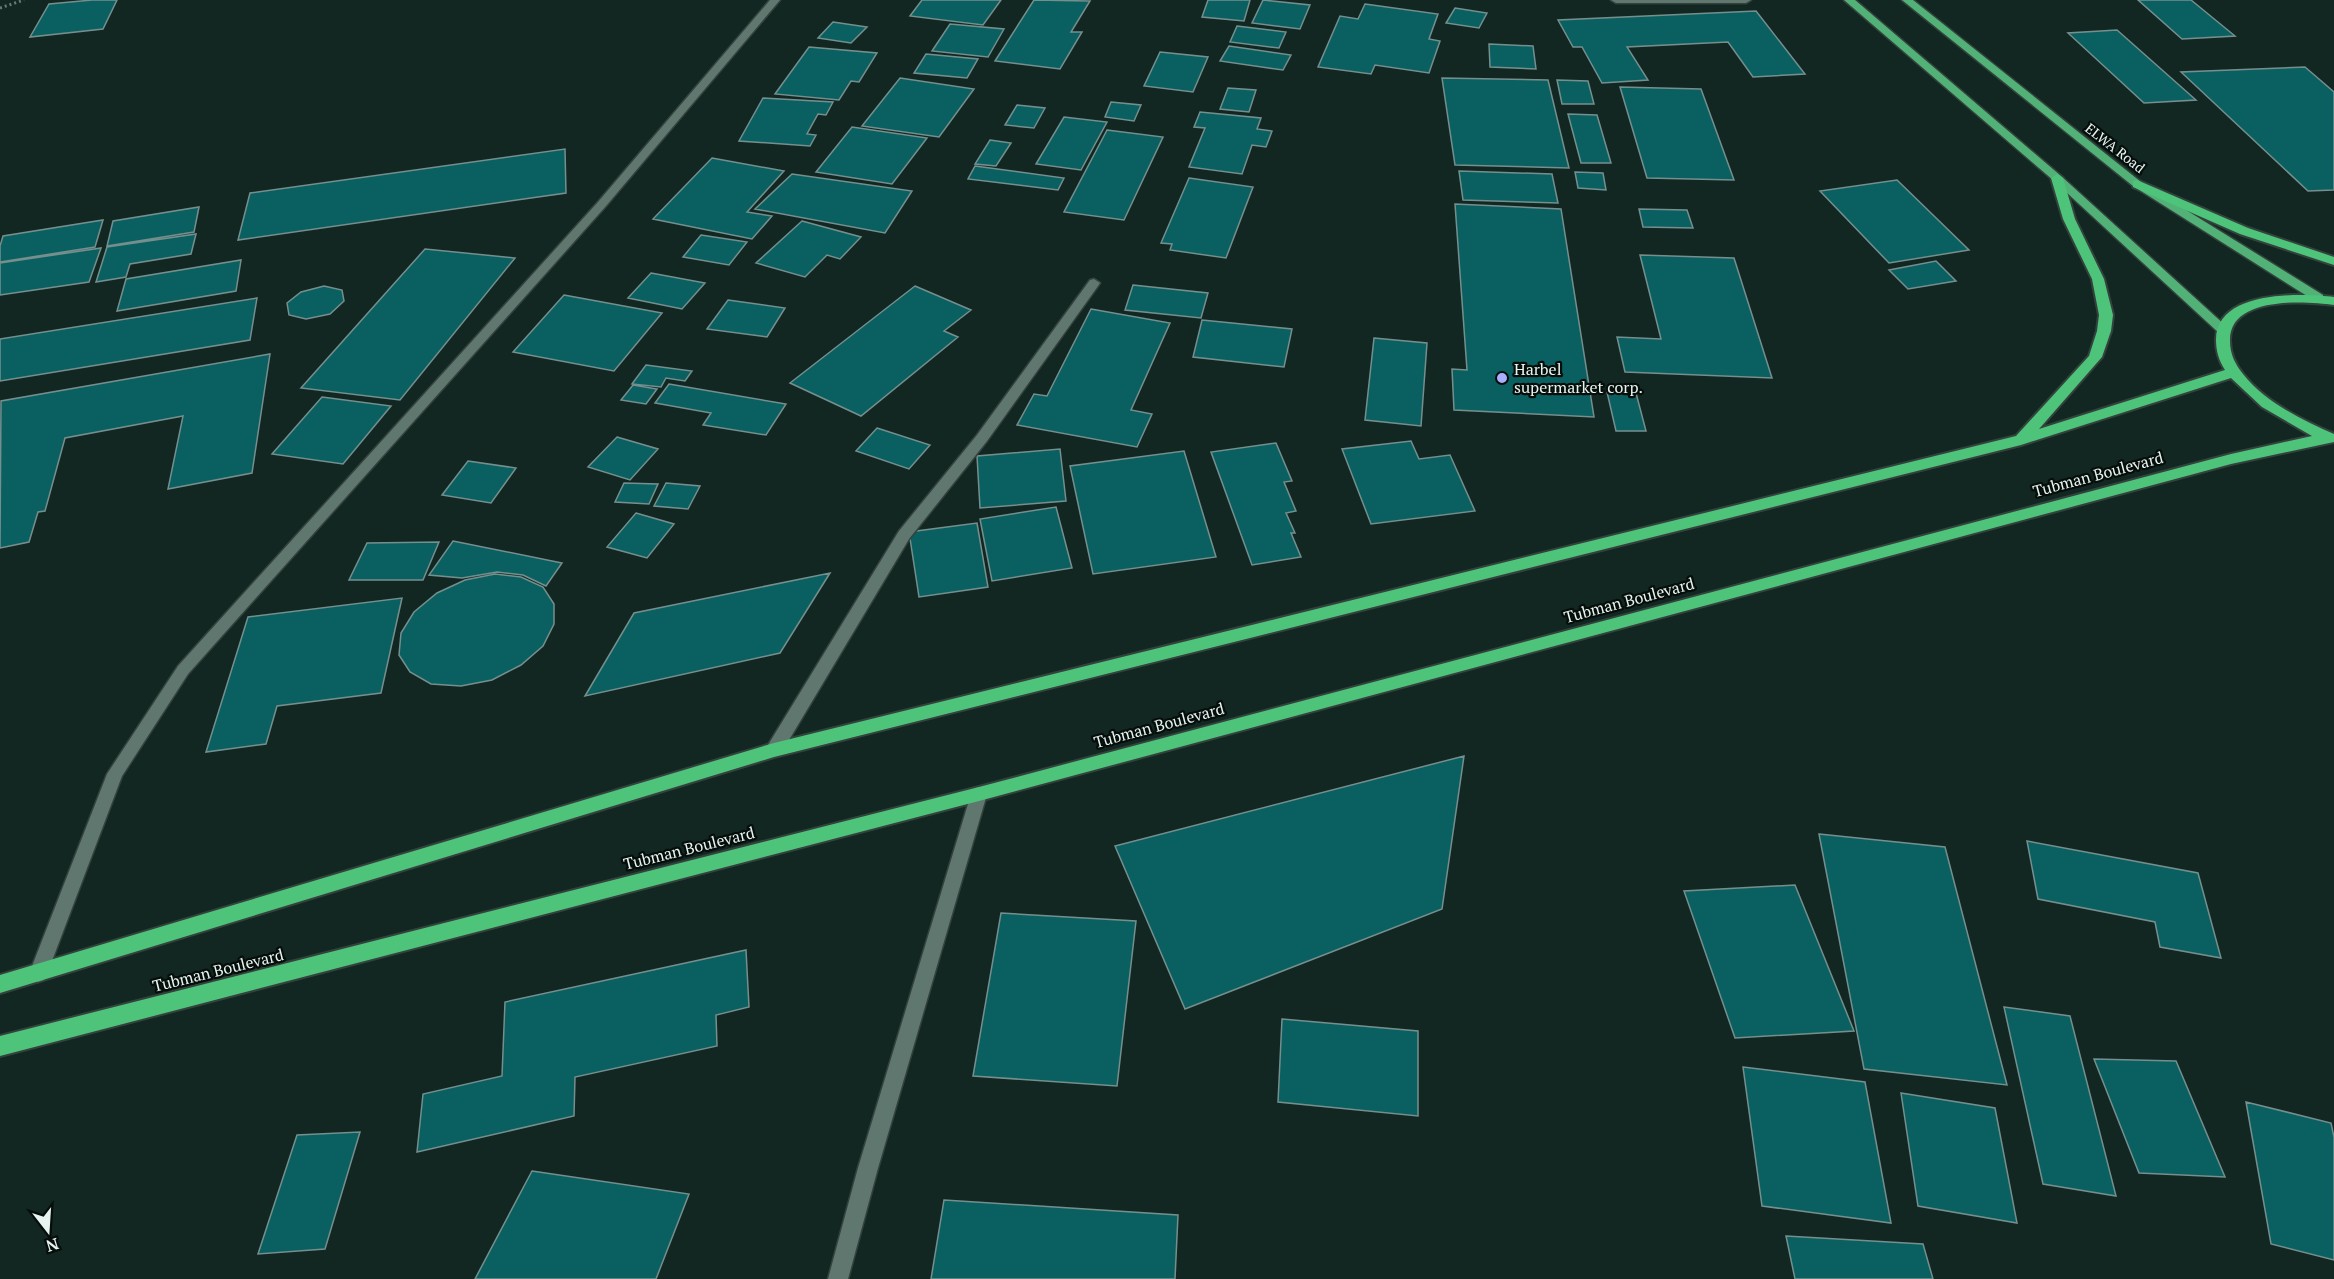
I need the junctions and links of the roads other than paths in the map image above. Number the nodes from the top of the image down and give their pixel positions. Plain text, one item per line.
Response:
1 (775, 0) edge
2 (1616, 0) edge
3 (1746, 0) edge
4 (1849, 0) edge
5 (1907, 0) edge
6 (2057, 177) junction
7 (2137, 184) junction
8 (2334, 261) edge
9 (1094, 283) dead end
10 (2319, 298) junction
11 (2334, 301) edge
12 (2223, 330) junction
13 (2234, 372) junction
14 (2330, 438) edge
15 (2021, 440) junction
16 (774, 750) junction
17 (979, 794) junction
18 (38, 974) junction
19 (0, 984) edge
20 (0, 1046) edge
21 (838, 1279) edge

1 - 18 street
2 - 3 street
4 - 6 main road
5 - 7 main road, ELWA Road
6 - 12 main road
6 - 15 highway
7 - 8 highway
7 - 10 main road, ELWA Road
9 - 16 street
10 - 11 highway
10 - 12 highway
12 - 13 highway
13 - 14 highway
13 - 15 highway
14 - 17 highway, Tubman Boulevard
15 - 16 highway
16 - 18 highway
17 - 20 highway, Tubman Boulevard
17 - 21 street
18 - 19 highway

